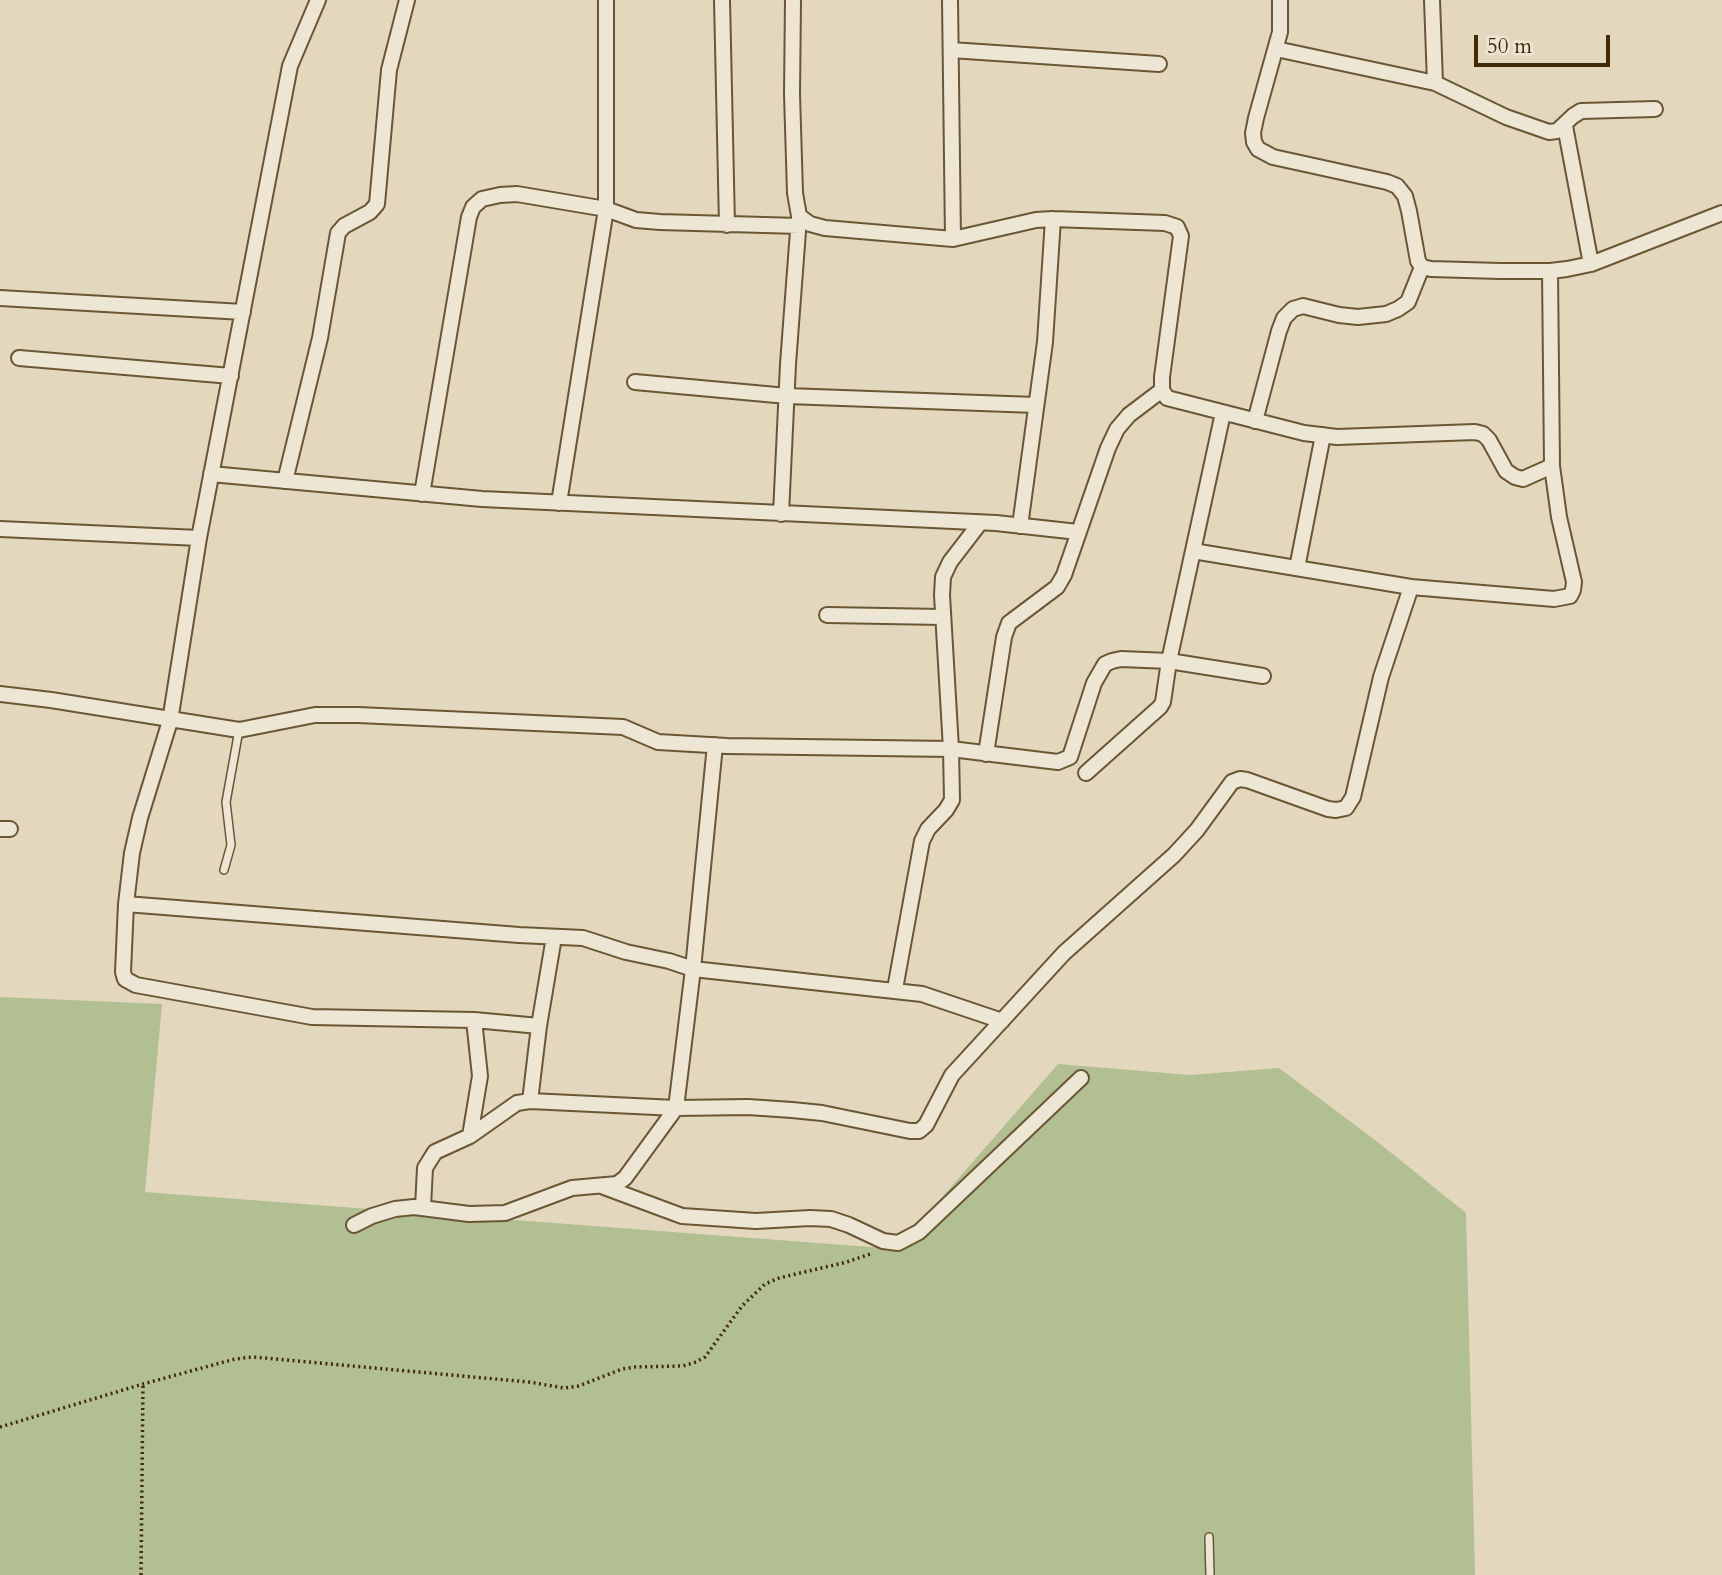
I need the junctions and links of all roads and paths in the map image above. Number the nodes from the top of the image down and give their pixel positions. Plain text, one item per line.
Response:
1 (318, 0) edge
2 (407, 0) edge
3 (606, 0) edge
4 (722, 0) edge
5 (793, 0) edge
6 (950, 0) edge
7 (1280, 0) edge
8 (1432, 0) edge
9 (1276, 49) junction
10 (951, 50) junction
11 (1159, 64) dead end
12 (1435, 83) junction
13 (1655, 109) dead end
14 (1565, 126) junction
15 (606, 209) junction
16 (1722, 213) edge
17 (1054, 219) junction
18 (799, 221) junction
19 (727, 225) junction
20 (953, 239) junction
21 (1591, 264) junction
22 (1422, 267) junction
23 (1550, 271) junction
24 (0, 298) edge
25 (243, 312) junction
26 (19, 358) dead end
27 (230, 376) junction
28 (635, 382) dead end
29 (1162, 390) junction
30 (787, 396) junction
31 (1036, 405) junction
32 (1223, 413) junction
33 (1255, 421) junction
34 (1323, 435) junction
35 (1552, 466) junction
36 (211, 474) junction
37 (285, 481) junction
38 (422, 494) junction
39 (559, 503) junction
40 (781, 514) junction
41 (980, 523) junction
42 (1020, 526) junction
43 (0, 528) edge
44 (1078, 531) junction
45 (199, 538) junction
46 (1193, 551) junction
47 (1297, 568) junction
48 (1411, 587) junction
49 (827, 615) dead end
50 (943, 617) junction
51 (1169, 662) junction
52 (1263, 676) dead end
53 (0, 695) edge
54 (170, 721) junction
55 (239, 730) junction
56 (715, 745) junction
57 (951, 749) junction
58 (986, 754) junction
59 (1086, 773) dead end
60 (224, 870) dead end
61 (126, 904) junction
62 (554, 937) junction
63 (693, 969) junction
64 (895, 989) junction
65 (474, 1020) junction
66 (1003, 1021) junction
67 (539, 1026) junction
68 (1081, 1078) dead end
69 (530, 1101) junction
70 (676, 1108) junction
71 (470, 1136) junction
72 (603, 1187) junction
73 (423, 1207) junction
74 (354, 1225) dead end
75 (898, 1243) junction
76 (143, 1384) junction
77 (0, 1427) edge
78 (1209, 1537) dead end
79 (141, 1575) edge
80 (1210, 1575) edge

1 - 25 street
2 - 37 street
3 - 15 street
4 - 19 street
5 - 18 street
6 - 10 street
7 - 9 street
8 - 12 street
9 - 12 street
9 - 22 street
10 - 11 street
10 - 20 street
12 - 14 street
13 - 14 street
14 - 21 street
15 - 19 street
15 - 38 street
15 - 39 street
16 - 21 street
17 - 20 street
17 - 29 street
17 - 31 street
18 - 19 street
18 - 20 street
18 - 30 street
21 - 23 street
22 - 23 street
22 - 33 street
23 - 35 street
24 - 25 street
25 - 27 street
26 - 27 street
27 - 36 street
28 - 30 street
29 - 32 street
29 - 44 street
30 - 31 street
30 - 40 street
31 - 42 street
32 - 33 street
32 - 46 street
33 - 34 street
34 - 35 street
34 - 47 street
35 - 48 street
36 - 37 street
36 - 45 street
37 - 38 street
38 - 39 street
39 - 40 street
40 - 41 street
41 - 42 street
41 - 50 street
42 - 44 street
43 - 45 street
44 - 58 street
45 - 54 street
46 - 47 street
46 - 51 street
47 - 48 street
48 - 66 street
49 - 50 street
50 - 57 street
51 - 52 street
51 - 58 street
51 - 59 street
53 - 54 street
54 - 55 street
54 - 61 street
55 - 56 street
55 - 60 lane
56 - 57 street
56 - 63 street
57 - 58 street
57 - 64 street
61 - 62 street
61 - 65 street
62 - 63 street
62 - 67 street
63 - 64 street
63 - 70 street
64 - 66 street
65 - 67 street
65 - 71 street
66 - 70 street
67 - 69 street
68 - 75 street
69 - 70 street
69 - 71 street
70 - 72 street
71 - 73 street
72 - 73 street
72 - 75 street
73 - 74 street
75 - 76 path
76 - 77 path
76 - 79 path
78 - 80 lane

